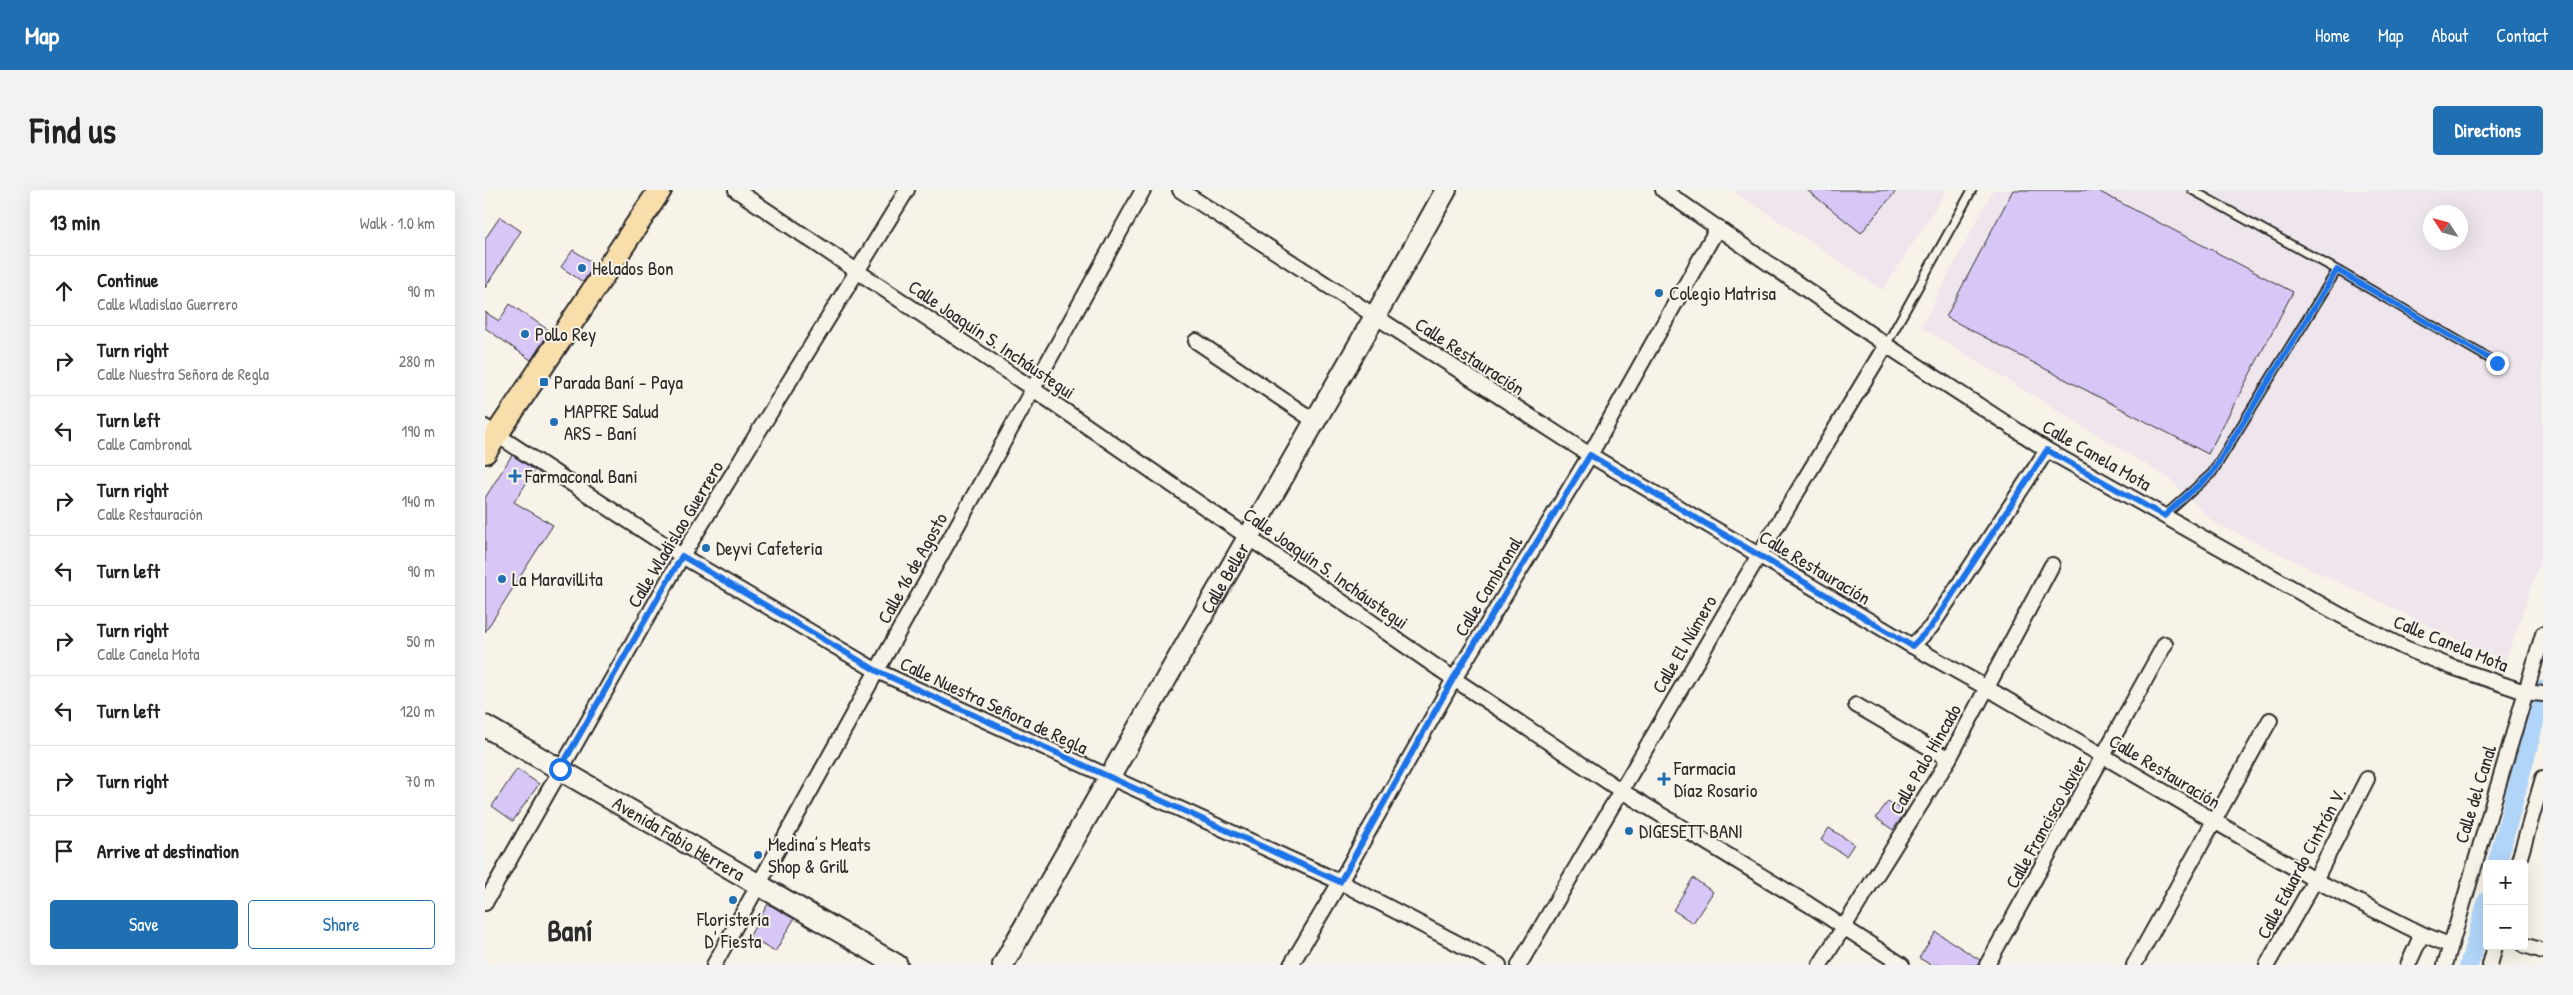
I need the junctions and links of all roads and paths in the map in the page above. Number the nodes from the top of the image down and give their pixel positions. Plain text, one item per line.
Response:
1 (660, 190) edge
2 (737, 190) edge
3 (907, 190) edge
4 (1143, 190) edge
5 (1180, 190) edge
6 (1446, 190) edge
7 (1663, 190) edge
8 (1972, 190) edge
9 (2192, 190) edge
10 (1718, 227) junction
11 (857, 270) junction
12 (2337, 270) junction
13 (1375, 318) junction
14 (1196, 341) dead end
15 (1886, 345) junction
16 (2497, 363) dead end
17 (1033, 388) junction
18 (1315, 422) junction
19 (489, 438) edge
20 (2047, 450) junction
21 (1590, 455) junction
22 (2164, 516) junction
23 (1249, 538) junction
24 (1759, 555) junction
25 (682, 556) junction
26 (2051, 565) dead end
27 (2543, 634) edge
28 (2165, 644) dead end
29 (1912, 646) junction
30 (877, 671) junction
31 (1453, 679) junction
32 (1987, 688) junction
33 (2525, 692) junction
34 (2543, 694) edge
35 (1856, 705) dead end
36 (2270, 720) dead end
37 (485, 726) edge
38 (2104, 756) junction
39 (1949, 759) junction
40 (560, 769) junction
41 (1107, 778) junction
42 (2543, 778) edge
43 (2367, 779) dead end
44 (1620, 790) junction
45 (2541, 796) edge
46 (2213, 821) junction
47 (2519, 860) edge
48 (2315, 880) junction
49 (1340, 882) junction
50 (759, 885) junction
51 (485, 903) edge
52 (1843, 928) junction
53 (2422, 934) junction
54 (2449, 945) junction
55 (2528, 946) edge
56 (2494, 950) edge
57 (2543, 951) edge
58 (2271, 964) edge
59 (715, 965) edge
60 (897, 965) edge
61 (1003, 965) edge
62 (1291, 965) edge
63 (1499, 965) edge
64 (1519, 965) edge
65 (1820, 965) edge
66 (1902, 965) edge
67 (1987, 965) edge
68 (2135, 965) edge
69 (2408, 965) edge
70 (2445, 965) edge
71 (2490, 965) edge

1 - 19 main road
2 - 11 street, Calle Joaquín S. Incháustegui
3 - 11 street, Calle Wladislao Guerrero
4 - 17 street, Calle 16 de Agosto
5 - 13 street, Calle Restauración
6 - 13 main road, Calle Beller
7 - 10 street, Calle Canela Mota
8 - 15 lane
9 - 12 lane
10 - 15 street, Calle Canela Mota
10 - 21 street, Calle Cambronal
11 - 17 street, Calle Joaquín S. Incháustegui
11 - 25 street, Calle Wladislao Guerrero
12 - 16 lane
12 - 22 lane
13 - 18 main road, Calle Beller
13 - 21 street, Calle Restauración
14 - 18 street
15 - 20 street, Calle Canela Mota
15 - 24 street, Calle El Número
17 - 23 street, Calle Joaquín S. Incháustegui
17 - 30 street, Calle 16 de Agosto
18 - 23 main road, Calle Beller
19 - 25 street, Calle Nuestra Señora de Regla
20 - 22 street, Calle Canela Mota
20 - 29 street
21 - 24 street, Calle Restauración
21 - 31 street, Calle Cambronal
22 - 33 street, Calle Canela Mota
23 - 31 street, Calle Joaquín S. Incháustegui
23 - 41 main road, Calle Beller
24 - 29 street, Calle Restauración
24 - 44 street, Calle El Número
25 - 30 street, Calle Nuestra Señora de Regla
25 - 40 street, Calle Wladislao Guerrero
26 - 32 street, Calle Palo Hincado
27 - 33 street, Calle del Canal
28 - 38 street, Calle Francisco Javier
29 - 32 street, Calle Restauración
30 - 41 street, Calle Nuestra Señora de Regla
30 - 50 street, Calle 16 de Agosto
31 - 44 street, Calle Joaquín S. Incháustegui
31 - 49 street, Calle Cambronal
32 - 38 street, Calle Restauración
32 - 39 street, Calle Palo Hincado
33 - 34 street, Calle Canela Mota
33 - 54 street, Calle del Canal
35 - 39 street
36 - 46 street
37 - 40 main road, Avenida Fabio Herrera
38 - 46 street, Calle Restauración
38 - 67 street, Calle Francisco Javier
39 - 52 street, Calle Palo Hincado
40 - 50 main road, Avenida Fabio Herrera
40 - 51 street, Calle Wladislao Guerrero
41 - 49 street, Calle Nuestra Señora de Regla
41 - 61 main road, Calle Beller
42 - 45 street
43 - 48 street, Calle Eduardo Cintrón V.
44 - 52 street, Calle Joaquín S. Incháustegui
44 - 64 street, Calle El Número
45 - 47 street
46 - 48 street, Calle Restauración
46 - 68 street
48 - 53 street, Calle Restauración
48 - 58 street, Calle Eduardo Cintrón V.
49 - 62 street, Calle Cambronal
49 - 63 street, Calle Nuestra Señora de Regla
50 - 59 street, Calle 16 de Agosto
50 - 60 main road, Avenida Fabio Herrera
52 - 65 street, Calle Palo Hincado
52 - 66 street, Calle Joaquín S. Incháustegui
53 - 54 street, Calle Restauración
53 - 69 street
54 - 70 street, Calle del Canal
55 - 57 street
56 - 71 street

